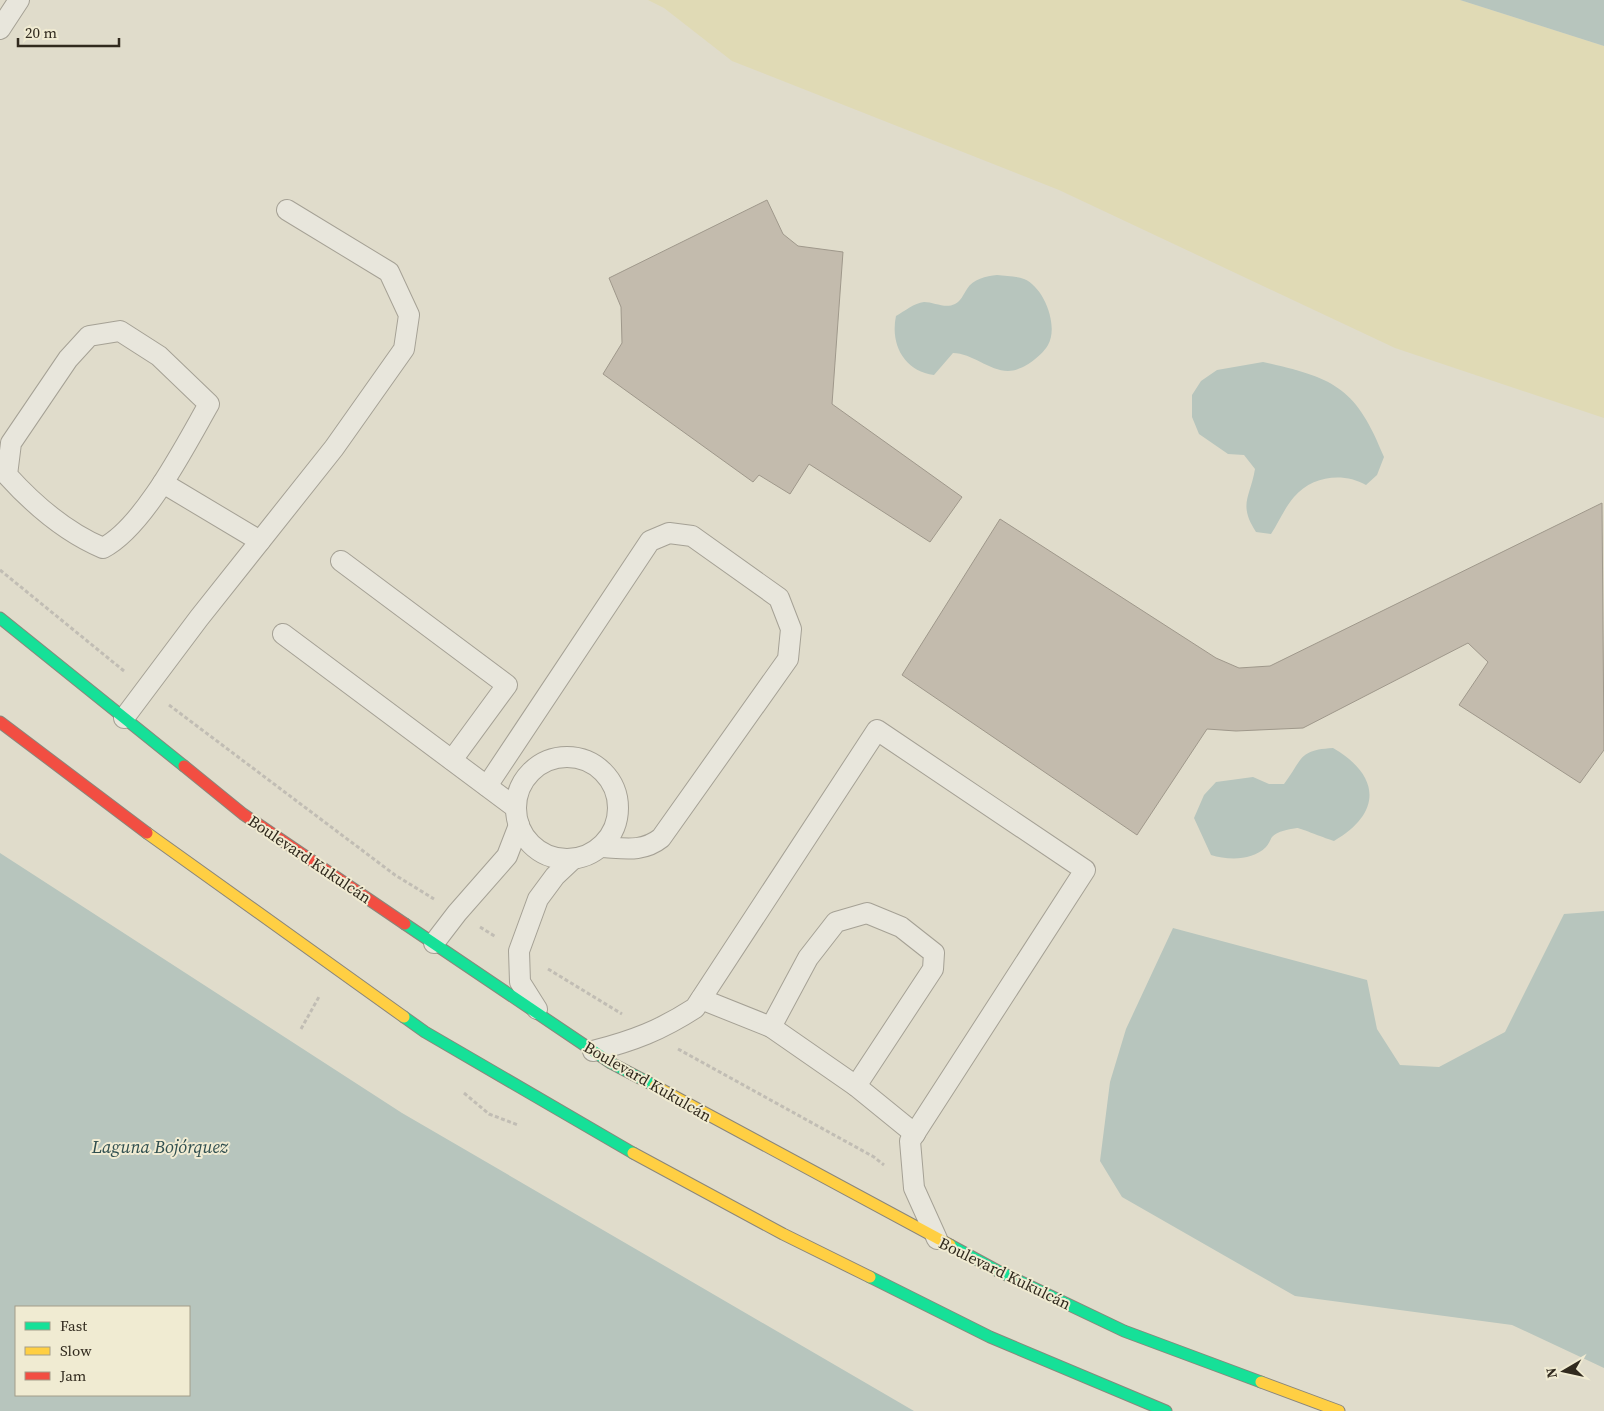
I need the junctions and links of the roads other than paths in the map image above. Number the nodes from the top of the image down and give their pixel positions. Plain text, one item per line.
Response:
1 (19, 0) edge
2 (0, 29) edge
3 (287, 210) dead end
4 (163, 483) junction
5 (260, 541) junction
6 (341, 561) dead end
7 (0, 618) edge
8 (283, 634) dead end
9 (124, 718) junction
10 (0, 722) edge
11 (452, 760) junction
12 (487, 786) junction
13 (518, 816) junction
14 (601, 847) junction
15 (572, 860) junction
16 (434, 943) junction
17 (701, 999) junction
18 (541, 1015) junction
19 (771, 1026) junction
20 (593, 1051) junction
21 (856, 1086) junction
22 (915, 1134) junction
23 (937, 1239) junction
24 (1166, 1411) edge
25 (1339, 1411) edge

1 - 2 lane
3 - 5 lane
4 - 4 lane
4 - 5 lane
5 - 9 lane
6 - 11 lane
7 - 9 main road, Boulevard Kukulcán
8 - 11 lane
9 - 16 main road, Boulevard Kukulcán
10 - 24 main road
11 - 12 lane
12 - 13 lane
12 - 14 lane
13 - 14 lane
13 - 15 lane
13 - 16 lane
14 - 15 lane
15 - 18 lane
16 - 18 main road, Boulevard Kukulcán
17 - 19 lane
17 - 20 lane
17 - 22 lane
18 - 20 main road, Boulevard Kukulcán
19 - 21 lane
19 - 21 lane
20 - 23 main road, Boulevard Kukulcán
21 - 22 lane
22 - 23 lane
23 - 25 main road, Boulevard Kukulcán

